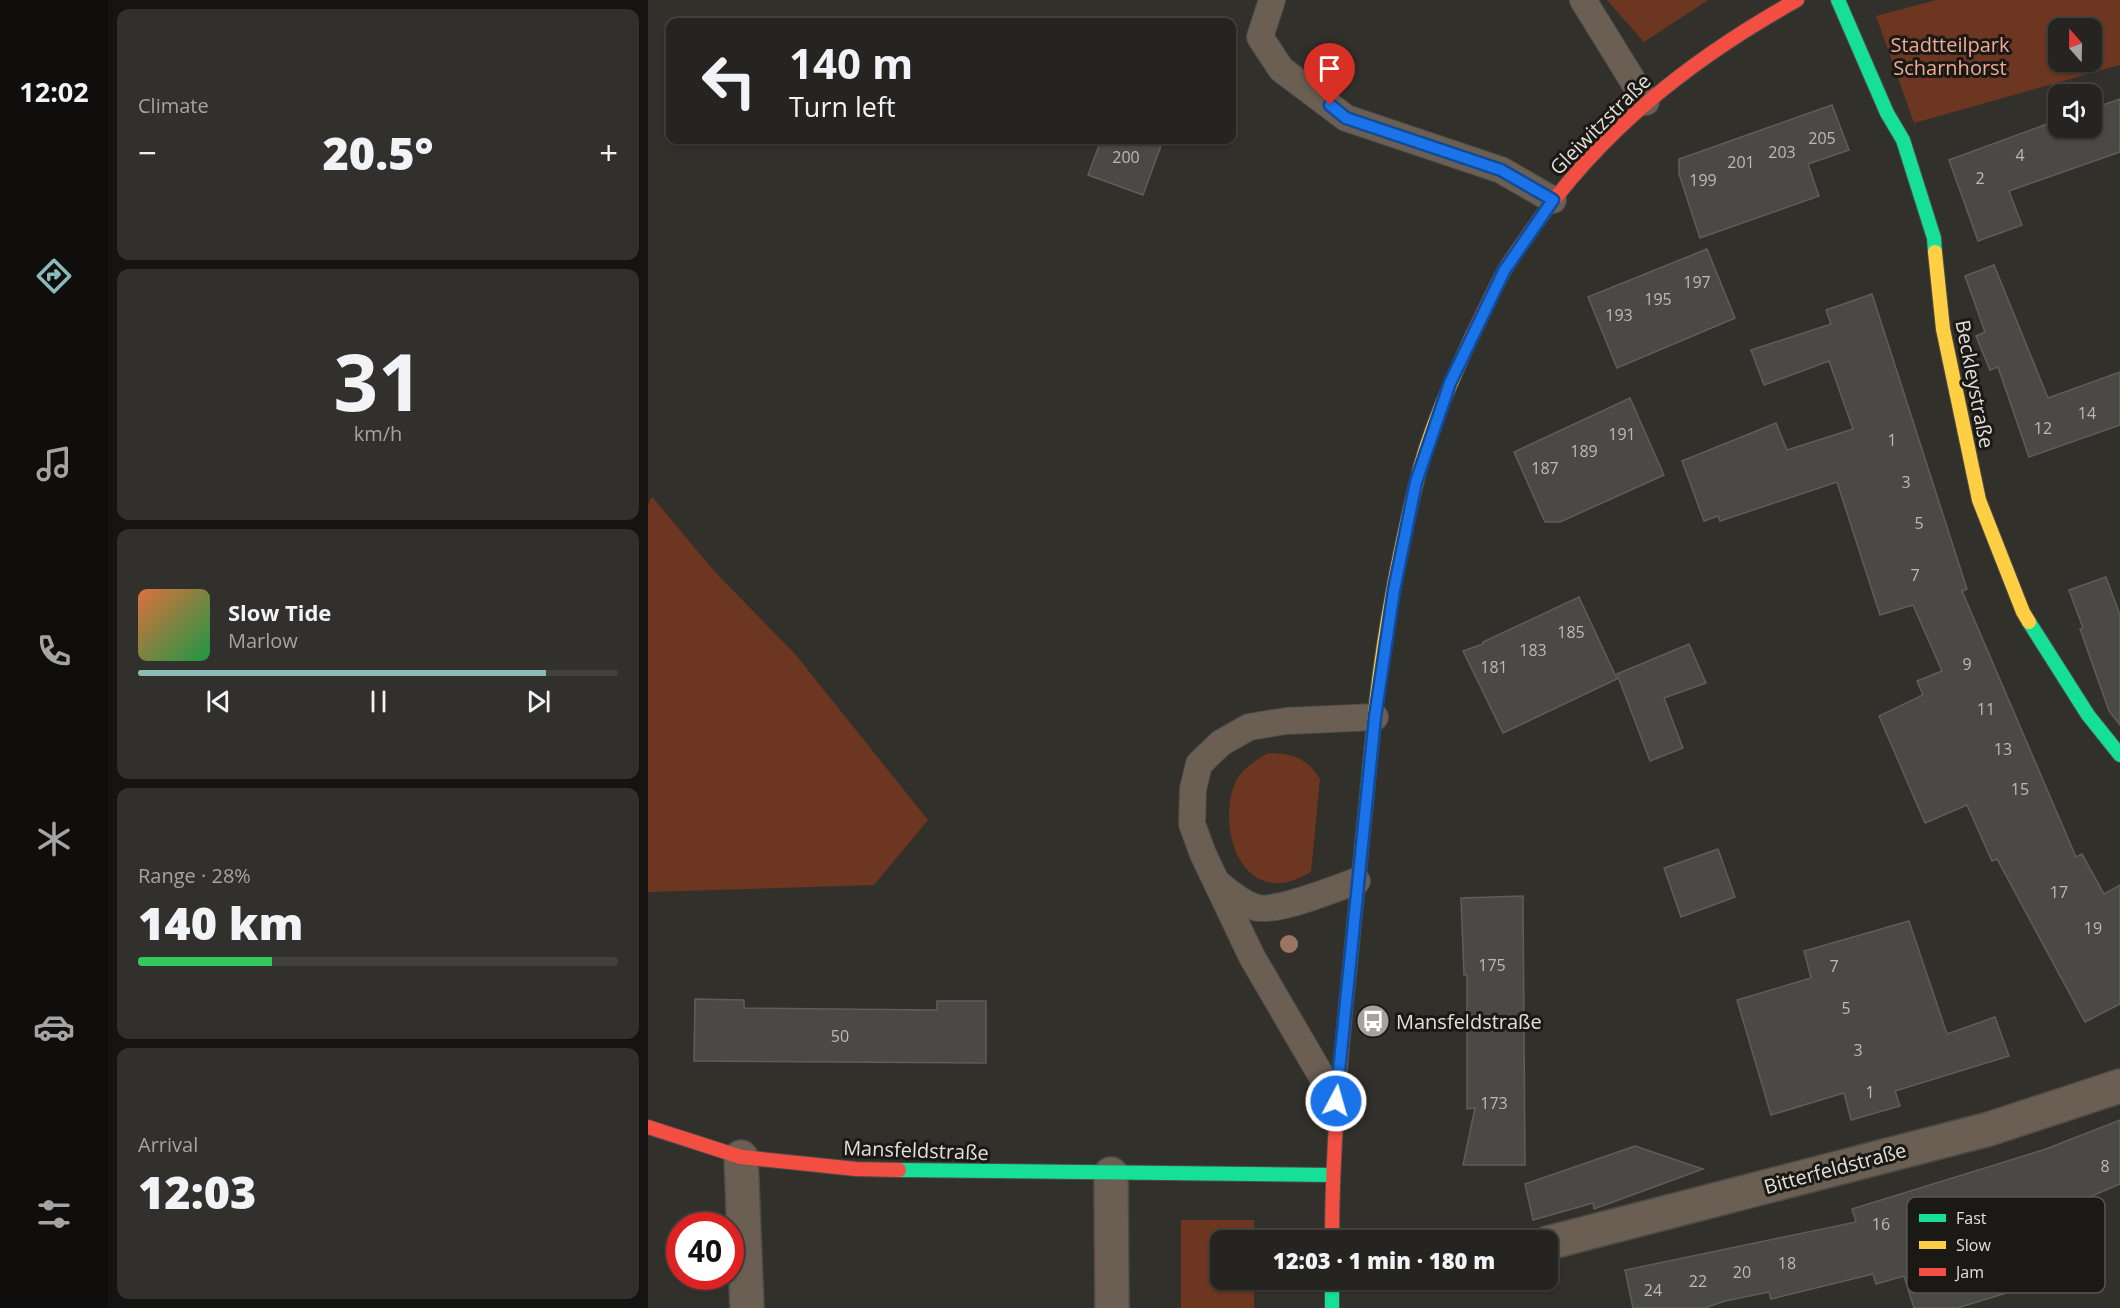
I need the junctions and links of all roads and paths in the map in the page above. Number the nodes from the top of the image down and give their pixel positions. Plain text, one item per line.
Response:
1 (1272, 0) edge
2 (1582, 0) edge
3 (1797, 0) edge
4 (1838, 0) edge
5 (1646, 102) junction
6 (1553, 200) junction
7 (1375, 717) junction
8 (2120, 755) edge
9 (1357, 881) junction
10 (1216, 882) junction
11 (2120, 1086) edge
12 (1336, 1101) junction
13 (648, 1127) edge
14 (741, 1157) junction
15 (1111, 1174) junction
16 (1332, 1175) junction
17 (1332, 1230) edge
18 (1558, 1240) edge
19 (1332, 1290) edge
20 (747, 1308) edge
21 (1112, 1308) edge
22 (1332, 1308) edge

1 - 6 lane
2 - 5 lane
3 - 5 street, Gleiwitzstraße
4 - 8 street, Beckleystraße
5 - 6 street, Gleiwitzstraße
6 - 7 street, Gleiwitzstraße
7 - 9 street, Gleiwitzstraße
7 - 10 lane
9 - 10 lane
9 - 12 street, Gleiwitzstraße
10 - 12 lane
11 - 18 street, Bitterfeldstraße
12 - 16 street, Gleiwitzstraße
13 - 14 street, Mansfeldstraße
14 - 15 street, Mansfeldstraße
14 - 20 street
15 - 16 street, Mansfeldstraße
15 - 21 street
16 - 17 street, Gleiwitzstraße
19 - 22 street

